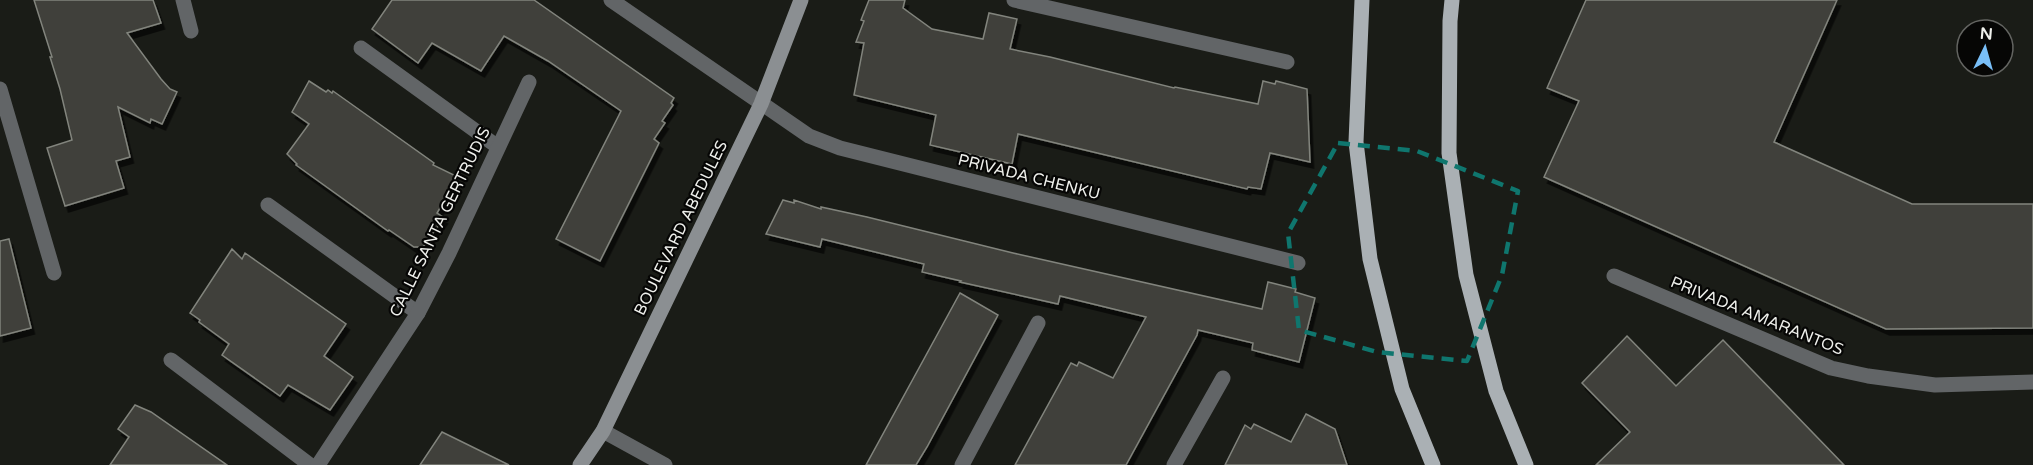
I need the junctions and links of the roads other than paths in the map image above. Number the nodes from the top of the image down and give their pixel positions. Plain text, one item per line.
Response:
1 (183, 0) edge
2 (611, 0) edge
3 (801, 0) edge
4 (1014, 0) edge
5 (1362, 0) edge
6 (1452, 0) edge
7 (191, 31) dead end
8 (361, 48) dead end
9 (1287, 62) dead end
10 (529, 82) dead end
11 (0, 90) edge
12 (761, 104) junction
13 (4, 118) edge
14 (498, 147) junction
15 (268, 205) dead end
16 (1298, 263) dead end
17 (54, 273) dead end
18 (1614, 276) dead end
19 (418, 313) junction
20 (1038, 323) dead end
21 (171, 360) dead end
22 (1222, 378) dead end
23 (2033, 382) edge
24 (603, 430) junction
25 (310, 465) edge
26 (318, 465) edge
27 (580, 465) edge
28 (664, 465) edge
29 (962, 465) edge
30 (1174, 465) edge
31 (1433, 465) edge
32 (1526, 465) edge

1 - 7 street
2 - 12 street, PRIVADA CHENKU
3 - 12 street, BOULEVARD ABEDULES
4 - 9 street
5 - 31 main road
6 - 32 main road
8 - 14 street
10 - 14 street, CALLE SANTA GERTRUDIS
11 - 13 street
12 - 16 street, PRIVADA CHENKU
12 - 24 street, BOULEVARD ABEDULES
13 - 17 street
14 - 19 street, CALLE SANTA GERTRUDIS
15 - 19 street
18 - 23 street, PRIVADA AMARANTOS
19 - 26 street, CALLE SANTA GERTRUDIS
20 - 29 street
21 - 25 street
22 - 30 street
24 - 27 street, BOULEVARD ABEDULES
24 - 28 street

